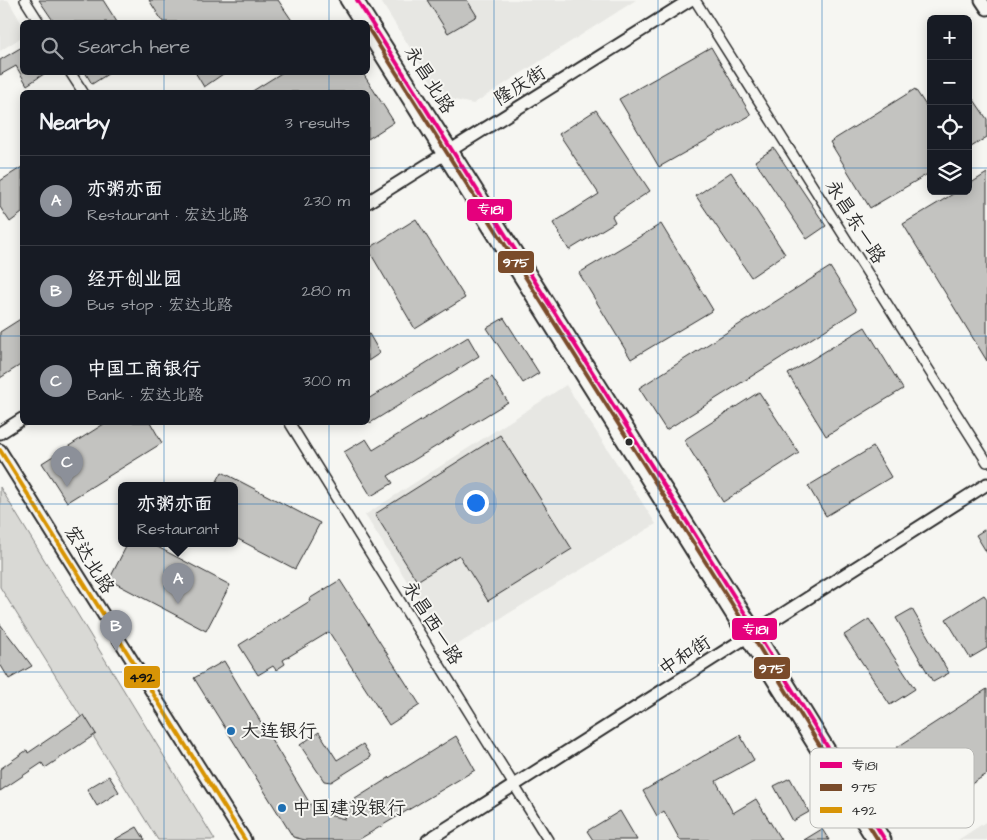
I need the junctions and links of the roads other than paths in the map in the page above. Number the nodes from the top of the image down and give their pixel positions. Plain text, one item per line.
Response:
1 (25, 0) edge
2 (346, 0) edge
3 (357, 0) edge
4 (690, 0) edge
5 (695, 0) edge
6 (981, 0) edge
7 (987, 9) edge
8 (38, 20) edge
9 (359, 20) edge
10 (369, 20) edge
11 (370, 22) edge
12 (370, 38) edge
13 (72, 75) edge
14 (82, 90) edge
15 (447, 152) junction
16 (370, 201) edge
17 (20, 419) edge
18 (291, 425) edge
19 (0, 433) edge
20 (0, 450) edge
21 (987, 462) edge
22 (987, 484) edge
23 (756, 631) junction
24 (746, 637) junction
25 (815, 748) edge
26 (828, 748) edge
27 (513, 785) junction
28 (865, 828) edge
29 (878, 828) edge
30 (245, 840) edge
31 (428, 840) edge
32 (548, 840) edge
33 (873, 840) edge
34 (885, 840) edge

1 - 8 street
2 - 9 street
3 - 10 street, 永昌北路
4 - 15 street, 隆庆街
5 - 21 street, 永昌东一路
6 - 7 street
11 - 15 street, 永昌北路
12 - 15 street, 永昌北路
13 - 14 street
15 - 16 street, 隆庆街
15 - 23 street, 永昌北路
15 - 24 street, 永昌北路
17 - 19 street
18 - 27 street, 永昌西一路
20 - 30 street, 宏达北路
22 - 23 street, 中和街
23 - 24 street, 中和街
23 - 26 street, 永昌北路
24 - 25 street, 永昌北路
24 - 27 street, 中和街
27 - 31 street, 中和街
27 - 32 street, 永昌西一路
28 - 33 street, 永昌北路
29 - 34 street, 永昌北路

